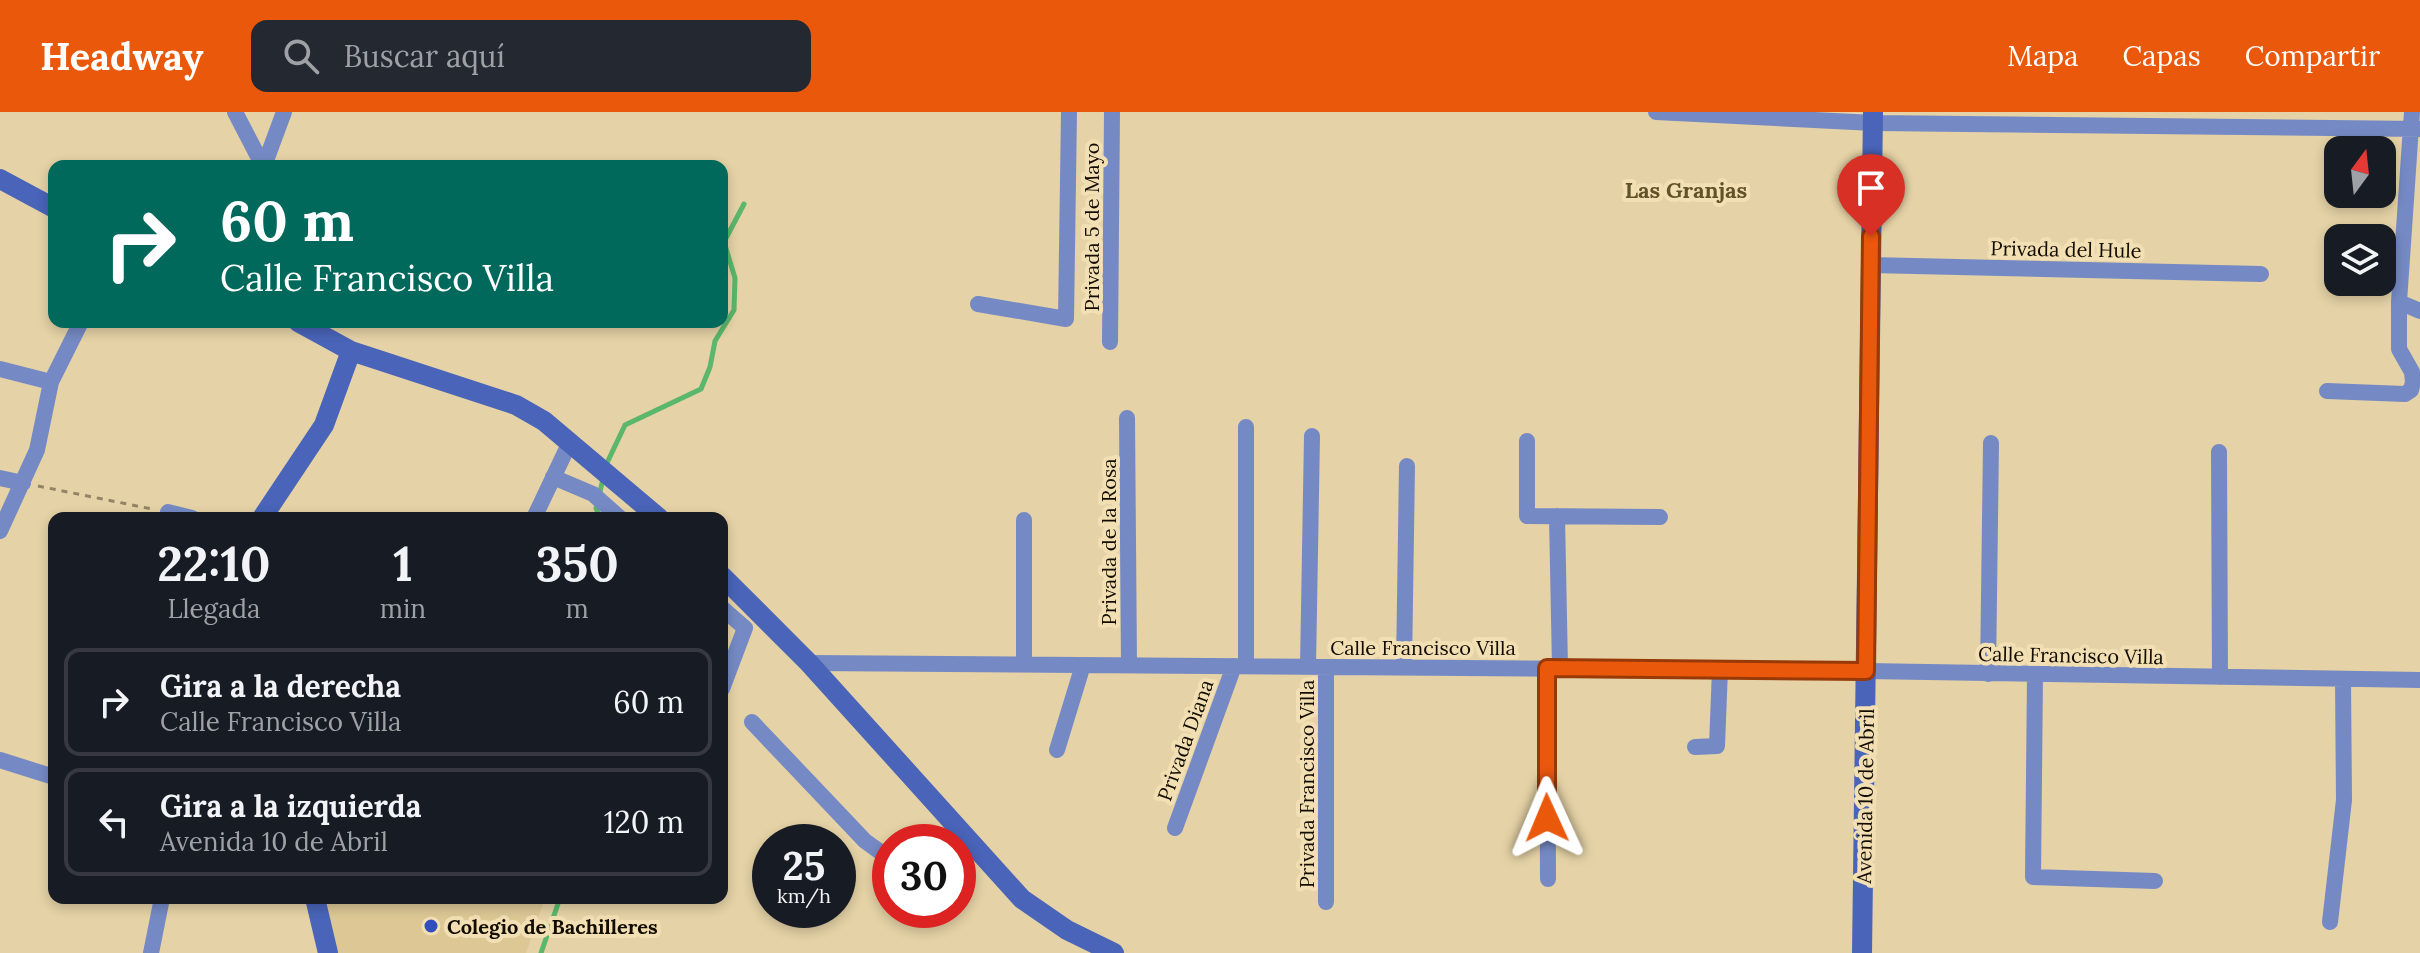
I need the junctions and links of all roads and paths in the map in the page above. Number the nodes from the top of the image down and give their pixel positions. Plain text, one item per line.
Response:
1 (235, 112) edge
2 (284, 112) edge
3 (1069, 112) edge
4 (1112, 112) edge
5 (1656, 112) edge
6 (1874, 117) edge
7 (2027, 119) edge
8 (2080, 119) edge
9 (2248, 120) edge
10 (2414, 123) edge
11 (261, 160) edge
12 (266, 160) edge
13 (0, 179) edge
14 (48, 205) edge
15 (1870, 265) junction
16 (2261, 274) dead end
17 (2399, 302) junction
18 (978, 304) dead end
19 (2420, 311) edge
20 (78, 328) edge
21 (309, 328) edge
22 (1110, 342) dead end
23 (351, 351) junction
24 (0, 369) edge
25 (51, 382) junction
26 (2327, 391) dead end
27 (1127, 418) dead end
28 (1246, 427) dead end
29 (1312, 436) dead end
30 (1527, 441) dead end
31 (570, 442) junction
32 (1991, 443) dead end
33 (2219, 452) dead end
34 (1407, 466) dead end
35 (553, 477) junction
36 (0, 478) edge
37 (23, 483) junction
38 (168, 512) edge
39 (266, 512) edge
40 (537, 512) edge
41 (613, 512) edge
42 (652, 512) edge
43 (1557, 516) junction
44 (1660, 517) dead end
45 (1024, 520) dead end
46 (0, 531) edge
47 (728, 582) edge
48 (728, 613) edge
49 (809, 663) junction
50 (1024, 664) junction
51 (1083, 665) junction
52 (1129, 665) junction
53 (1240, 666) junction
54 (1308, 667) junction
55 (1326, 667) junction
56 (1404, 667) junction
57 (1553, 668) junction
58 (1720, 669) junction
59 (1866, 671) junction
60 (728, 673) edge
61 (1988, 674) junction
62 (2035, 675) junction
63 (2220, 677) junction
64 (2343, 679) junction
65 (2420, 680) edge
66 (752, 722) dead end
67 (1695, 747) dead end
68 (1057, 750) dead end
69 (0, 760) edge
70 (48, 775) edge
71 (944, 824) edge
72 (1175, 828) dead end
73 (872, 846) edge
74 (976, 856) edge
75 (1548, 879) dead end
76 (2155, 881) dead end
77 (1326, 902) dead end
78 (161, 904) edge
79 (316, 904) edge
80 (2330, 922) dead end
81 (151, 953) edge
82 (328, 953) edge
83 (1114, 953) edge
84 (1862, 953) edge

1 - 11 street
2 - 12 street
3 - 18 street, Privada 5 de Mayo
4 - 22 street, Privada 5 de Mayo
5 - 6 street
6 - 7 street
6 - 15 street, Avenida 10 de Abril
7 - 8 street
8 - 9 street
9 - 10 street
10 - 17 street
13 - 14 street
15 - 16 street, Privada del Hule
15 - 59 street, Avenida 10 de Abril
17 - 19 street
17 - 26 street
20 - 25 street
21 - 23 street
23 - 31 street
23 - 39 street
24 - 25 street
25 - 37 street
27 - 52 street, Privada de la Rosa
28 - 53 street
29 - 54 street
30 - 43 street
31 - 35 street
31 - 42 street
32 - 61 street
33 - 63 street
34 - 56 street
35 - 40 street
35 - 41 street
36 - 37 street
37 - 38 path
37 - 46 street
43 - 44 street
43 - 57 street
45 - 50 street
47 - 49 street
48 - 60 street
49 - 50 street, Calle Francisco Villa
49 - 71 street
50 - 51 street, Calle Francisco Villa
51 - 52 street, Calle Francisco Villa
51 - 68 street
52 - 53 street, Calle Francisco Villa
53 - 54 street, Calle Francisco Villa
53 - 72 street, Privada Diana
54 - 55 street, Calle Francisco Villa
55 - 56 street, Calle Francisco Villa
55 - 77 street, Privada Francisco Villa
56 - 57 street, Calle Francisco Villa
57 - 58 street, Calle Francisco Villa
57 - 75 street
58 - 59 street, Calle Francisco Villa
58 - 67 street
59 - 61 street, Calle Francisco Villa
59 - 84 street, Avenida 10 de Abril
61 - 62 street, Calle Francisco Villa
62 - 63 street, Calle Francisco Villa
62 - 76 street
63 - 64 street, Calle Francisco Villa
64 - 65 street, Calle Francisco Villa
64 - 80 street
66 - 73 street
69 - 70 street
74 - 83 street
78 - 81 street
79 - 82 street

